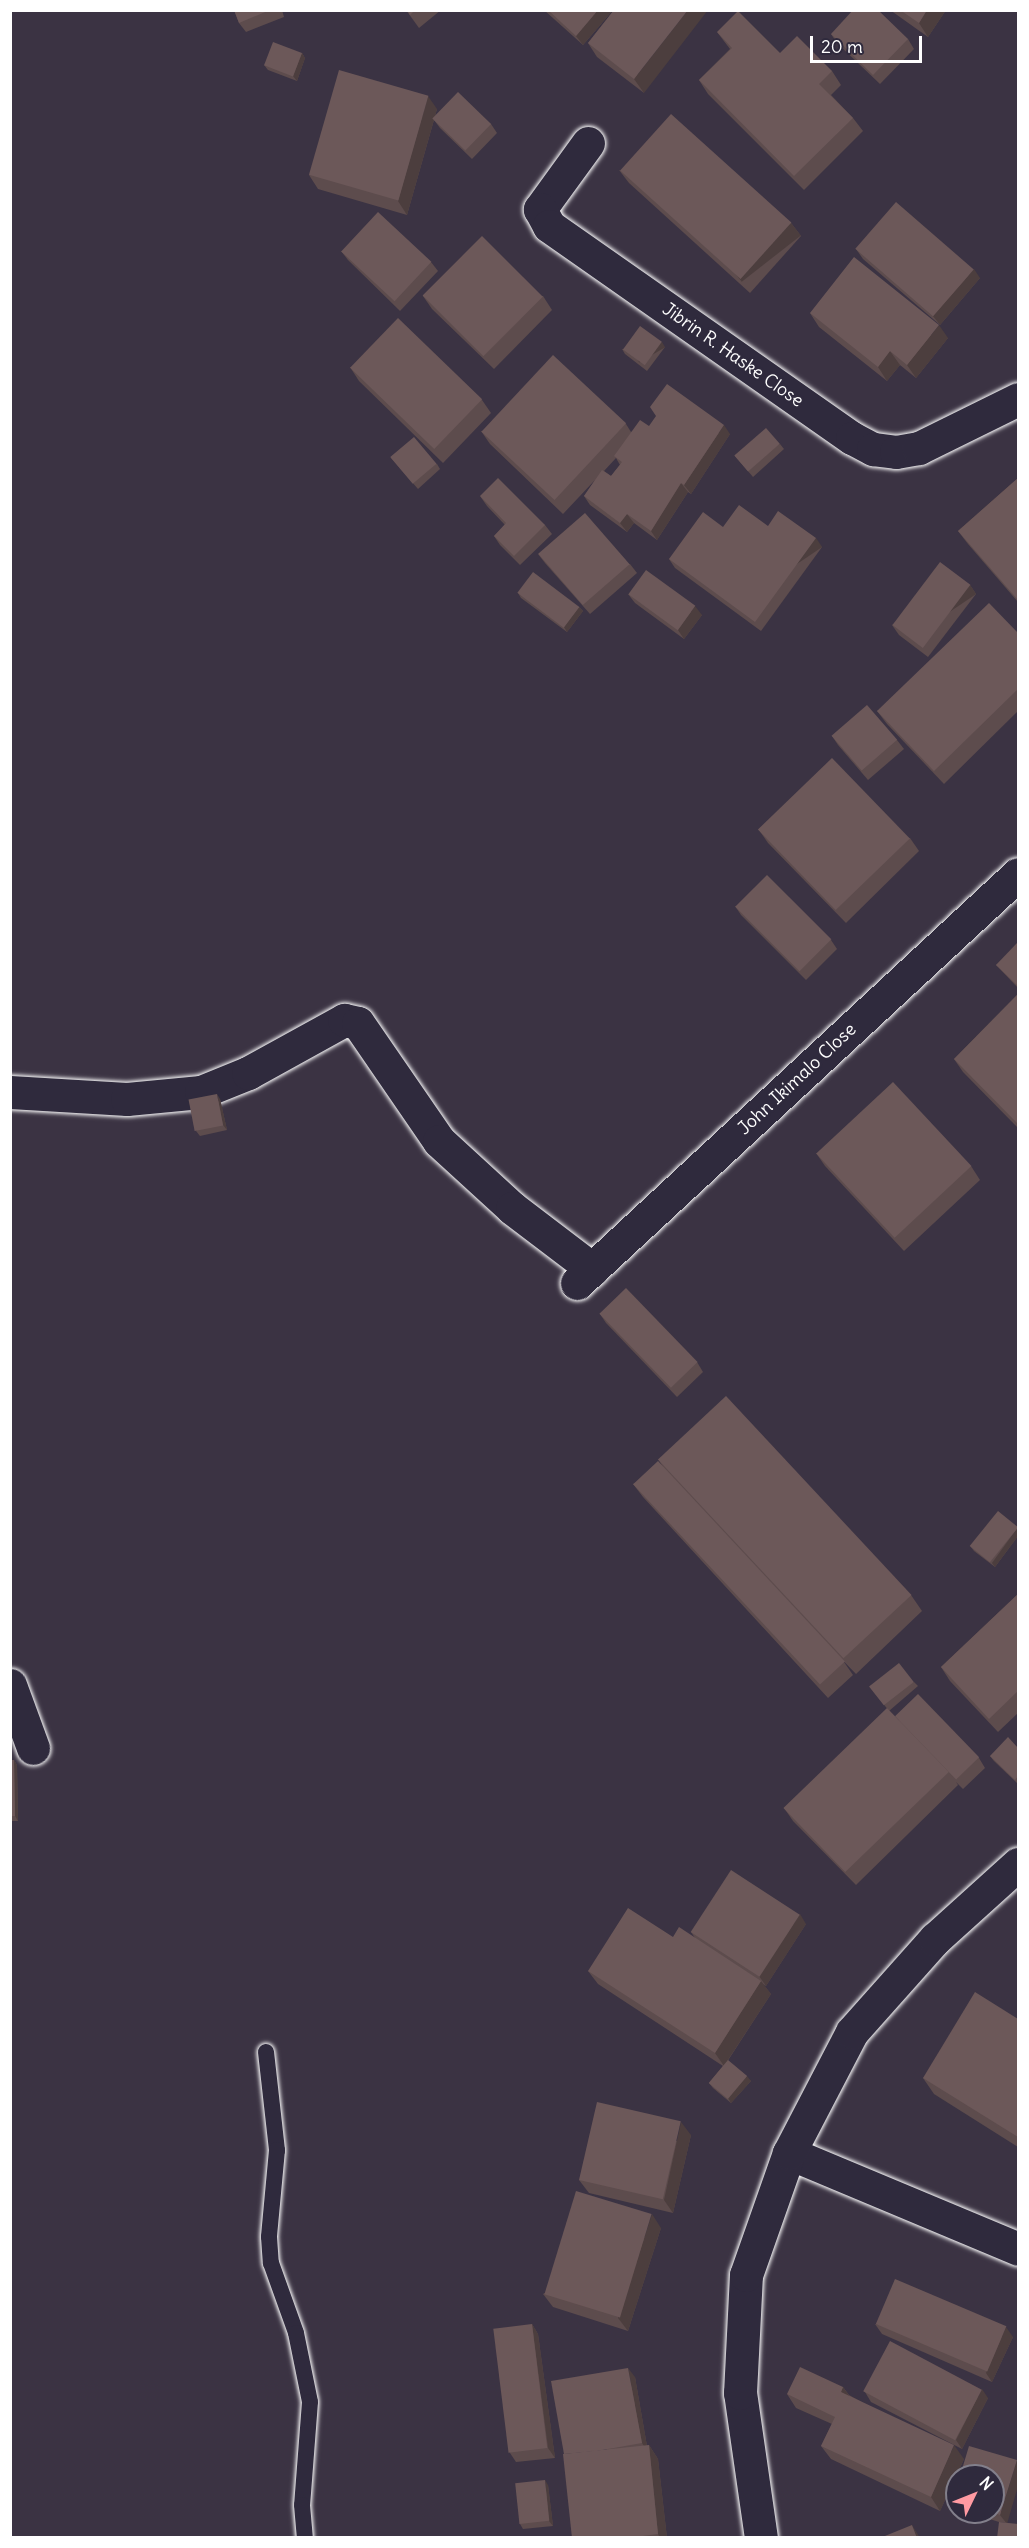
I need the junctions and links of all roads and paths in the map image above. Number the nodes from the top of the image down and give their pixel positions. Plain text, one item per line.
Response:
1 (588, 143) dead end
2 (1018, 399) edge
3 (1018, 877) edge
4 (10, 1092) edge
5 (10, 1685) edge
6 (33, 1748) dead end
7 (1018, 1864) edge
8 (266, 2052) dead end
9 (789, 2153) junction
10 (1018, 2249) edge
11 (304, 2538) edge
12 (761, 2538) edge

1 - 2 street, Jibrin R. Haske Close
3 - 4 street, John Ikimalo Close
5 - 6 street
7 - 9 street
8 - 11 lane
9 - 10 street
9 - 12 street

